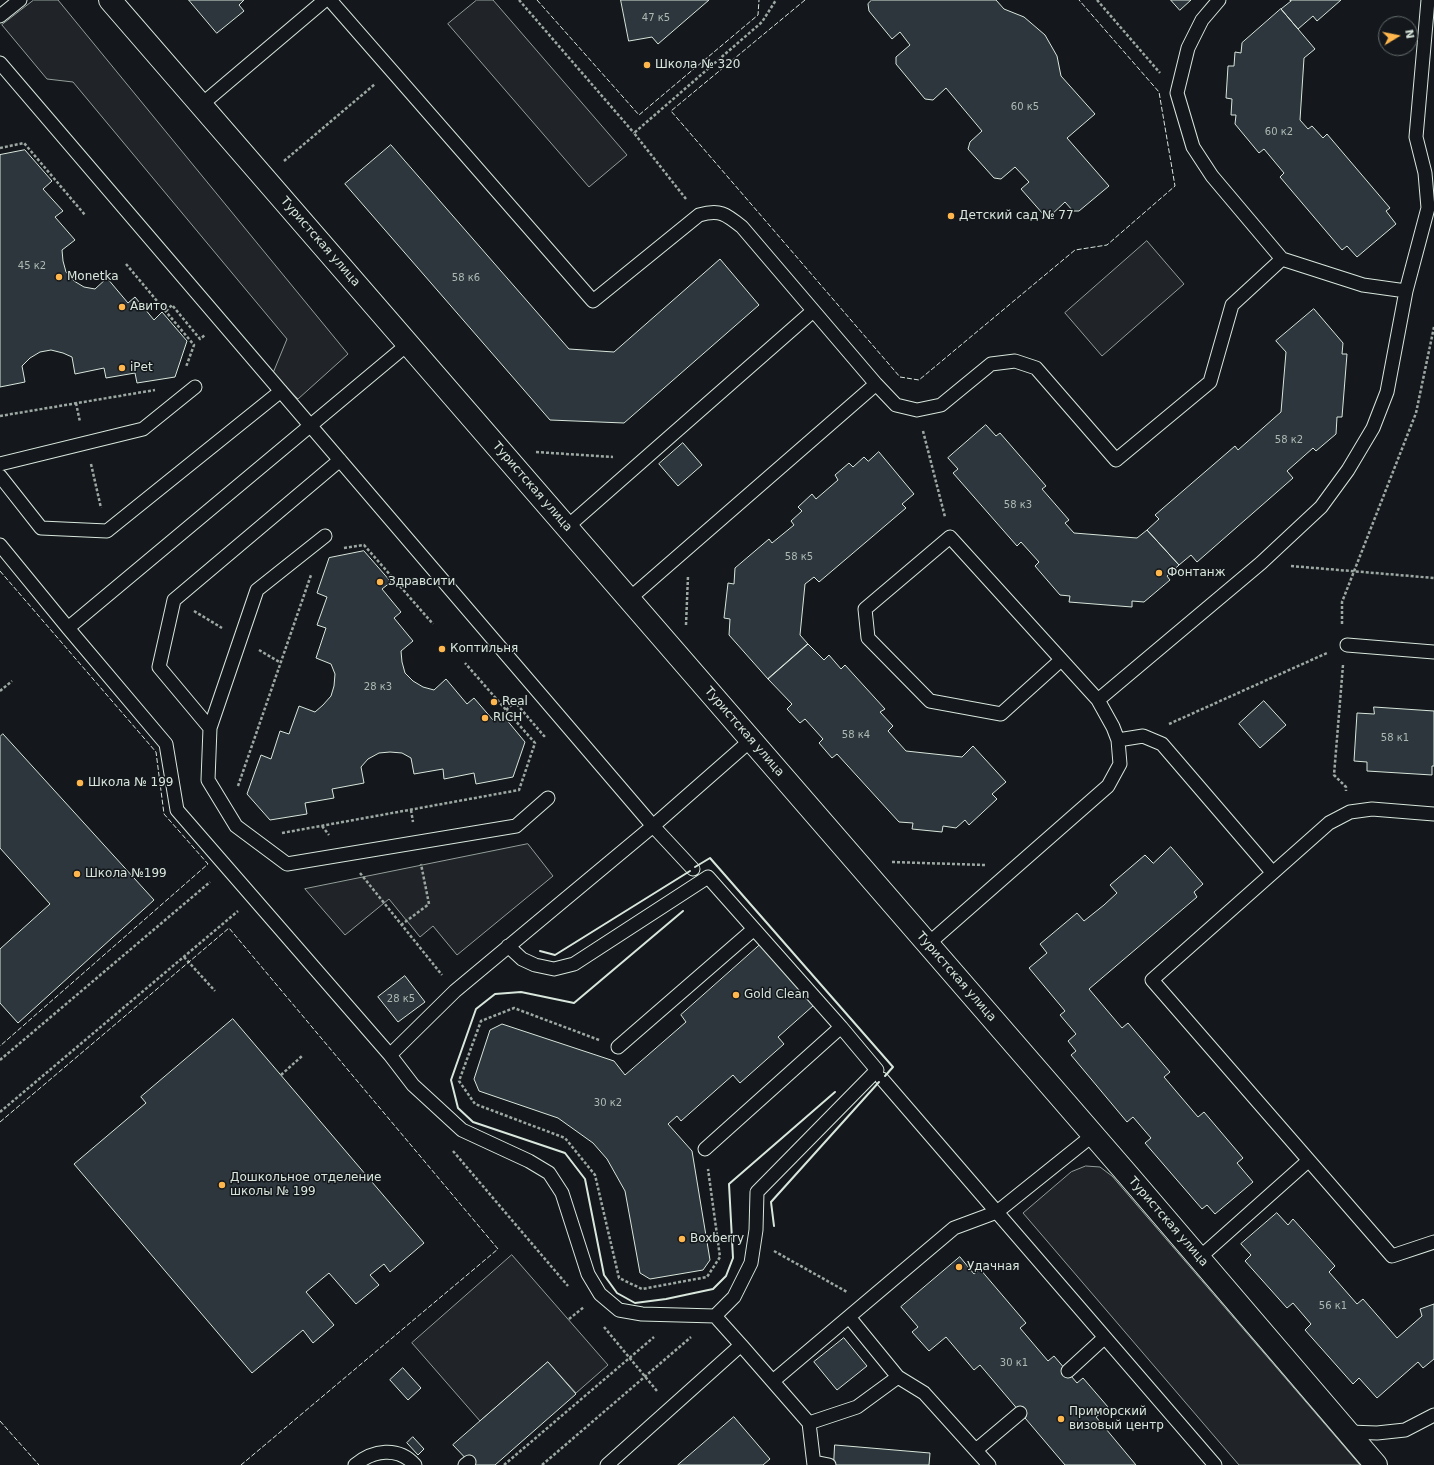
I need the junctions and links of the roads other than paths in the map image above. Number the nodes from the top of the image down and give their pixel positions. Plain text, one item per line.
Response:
1 (20, 0) edge
2 (110, 0) edge
3 (325, 0) edge
4 (330, 0) edge
5 (1218, 0) edge
6 (1428, 0) edge
7 (0, 16) edge
8 (0, 63) edge
9 (201, 105) junction
10 (1282, 259) junction
11 (1406, 291) junction
12 (813, 311) junction
13 (408, 344) junction
14 (876, 384) junction
15 (195, 387) dead end
16 (281, 391) junction
17 (310, 426) junction
18 (340, 460) junction
19 (0, 464) edge
20 (0, 476) edge
21 (567, 527) junction
22 (325, 536) dead end
23 (0, 545) edge
24 (629, 599) junction
25 (68, 628) junction
26 (1345, 645) road end
27 (1434, 652) edge
28 (1061, 660) junction
29 (1098, 700) junction
30 (210, 728) junction
31 (751, 740) junction
32 (1118, 740) junction
33 (548, 798) dead end
34 (1434, 814) edge
35 (653, 826) junction
36 (693, 869) dead end
37 (1272, 872) junction
38 (754, 929) junction
39 (928, 944) junction
40 (508, 946) junction
41 (841, 1027) junction
42 (618, 1047) road end
43 (390, 1056) junction
44 (882, 1079) dead end
45 (1093, 1135) junction
46 (705, 1149) road end
47 (1308, 1161) junction
48 (997, 1212) junction
49 (1434, 1242) edge
50 (1199, 1258) junction
51 (715, 1316) junction
52 (849, 1317) junction
53 (1104, 1338) junction
54 (741, 1346) junction
55 (1068, 1371) dead end
56 (898, 1377) junction
57 (773, 1381) junction
58 (1020, 1413) dead end
59 (1434, 1414) edge
60 (809, 1423) junction
61 (1349, 1432) junction
62 (976, 1450) junction
63 (814, 1464) edge
64 (355, 1465) edge
65 (415, 1465) edge
66 (607, 1465) edge
67 (829, 1465) edge
68 (989, 1465) edge
69 (1215, 1465) edge
70 (1376, 1465) edge

1 - 7 lane
2 - 9 street, Туристская улица
3 - 9 lane
4 - 12 lane
5 - 10 lane
6 - 11 lane
8 - 16 lane
9 - 13 street, Туристская улица
10 - 11 lane
10 - 14 lane
11 - 29 lane
12 - 14 lane
12 - 21 lane
13 - 17 lane
13 - 21 street, Туристская улица
14 - 24 lane
15 - 19 lane
16 - 17 lane
16 - 20 lane
17 - 18 lane
17 - 25 lane
18 - 30 lane
18 - 35 lane
21 - 24 street, Туристская улица
22 - 30 lane
23 - 25 lane
24 - 31 street, Туристская улица
25 - 43 lane
26 - 27 lane
28 - 28 lane
28 - 29 lane
29 - 32 lane
30 - 33 lane
31 - 35 lane
31 - 39 street, Туристская улица
32 - 37 lane
32 - 39 lane
34 - 37 lane
35 - 36 lane
35 - 40 lane
37 - 47 lane
38 - 40 lane
38 - 41 lane
38 - 42 lane
39 - 45 street, Туристская улица
40 - 43 lane
41 - 46 lane
41 - 51 lane
43 - 51 lane
44 - 48 lane
45 - 48 lane
45 - 50 street, Туристская улица
47 - 49 lane
47 - 50 lane
48 - 52 lane
48 - 53 lane
50 - 61 street, Туристская улица
51 - 54 lane
52 - 56 lane
52 - 57 lane
53 - 55 lane
53 - 69 lane
54 - 57 lane
54 - 66 lane
56 - 60 lane
56 - 62 lane
57 - 60 lane
58 - 62 lane
59 - 61 lane
60 - 63 lane
61 - 70 street, Туристская улица
62 - 68 lane
63 - 67 lane
64 - 65 lane

